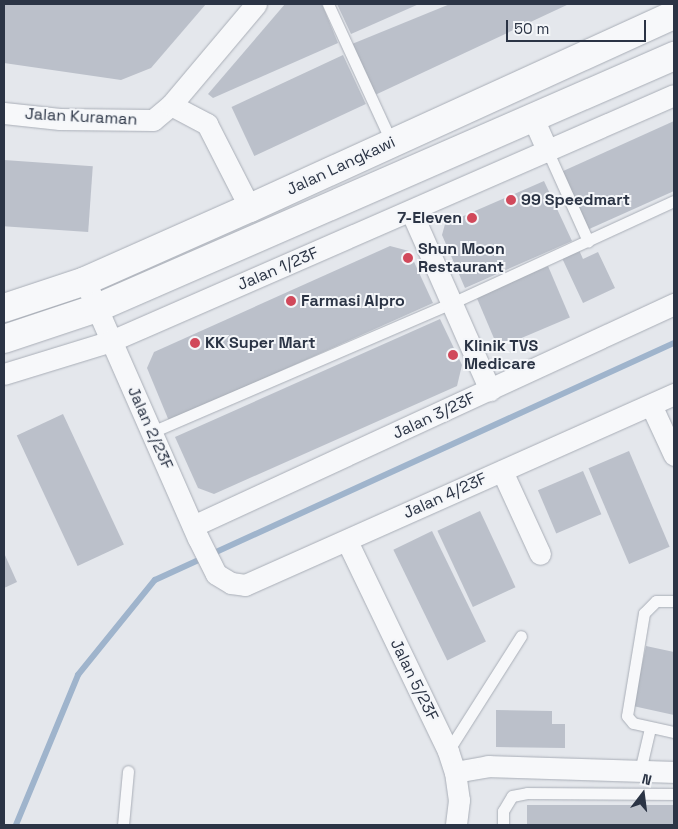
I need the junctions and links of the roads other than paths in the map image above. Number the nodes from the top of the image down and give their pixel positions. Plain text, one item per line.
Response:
1 (256, 4) edge
2 (328, 4) edge
3 (674, 15) edge
4 (674, 56) edge
5 (674, 96) edge
6 (171, 105) junction
7 (4, 113) edge
8 (532, 116) junction
9 (392, 143) junction
10 (548, 152) junction
11 (674, 201) edge
12 (250, 208) junction
13 (411, 212) junction
14 (588, 241) junction
15 (85, 281) junction
16 (452, 303) junction
17 (674, 304) edge
18 (4, 308) edge
19 (97, 308) junction
20 (4, 338) edge
21 (111, 341) junction
22 (4, 374) edge
23 (490, 390) junction
24 (674, 394) edge
25 (651, 405) junction
26 (152, 432) junction
27 (674, 455) edge
28 (502, 471) junction
29 (196, 532) junction
30 (347, 541) junction
31 (540, 554) dead end
32 (216, 574) joint
33 (674, 601) edge
34 (522, 636) dead end
35 (650, 728) junction
36 (674, 732) edge
37 (448, 751) junction
38 (128, 771) dead end
39 (643, 771) junction
40 (455, 772) junction
41 (674, 772) edge
42 (674, 794) edge
43 (645, 795) junction
44 (123, 825) edge
45 (456, 825) edge
46 (503, 825) edge

1 - 6 street, Jalan Kuraman
2 - 9 lane
3 - 9 street, Jalan Langkawi
4 - 8 street, Jalan Langkawi
5 - 10 street, Jalan 1/23F
6 - 7 street, Jalan Kuraman
6 - 12 street
8 - 10 street
8 - 19 street, Jalan Langkawi
9 - 12 street, Jalan Langkawi
10 - 13 street, Jalan 1/23F
10 - 14 lane
11 - 14 lane
12 - 15 street, Jalan Langkawi
13 - 16 street
13 - 21 street, Jalan 1/23F
14 - 16 lane
15 - 18 street, Jalan Langkawi
15 - 19 street, Jalan 2/23F
16 - 23 street
16 - 26 lane
17 - 23 street, Jalan 3/23F
19 - 20 street, Jalan Langkawi
19 - 21 street, Jalan 2/23F
21 - 22 street, Jalan 1/23F
21 - 26 street, Jalan 2/23F
23 - 29 street, Jalan 3/23F
24 - 25 street, Jalan 4/23F
25 - 27 street
25 - 28 street, Jalan 4/23F
26 - 29 street, Jalan 2/23F
28 - 30 street, Jalan 4/23F
28 - 31 street
29 - 32 street, Jalan 2/23F
30 - 32 street, Jalan 4/23F
30 - 37 street, Jalan 5/23F
33 - 35 lane
34 - 37 lane
35 - 36 lane
35 - 39 lane
37 - 40 street, Jalan 5/23F
38 - 44 lane
39 - 40 street
39 - 41 street
39 - 43 lane
40 - 45 street, Jalan 5/23F
42 - 43 lane
43 - 46 lane

